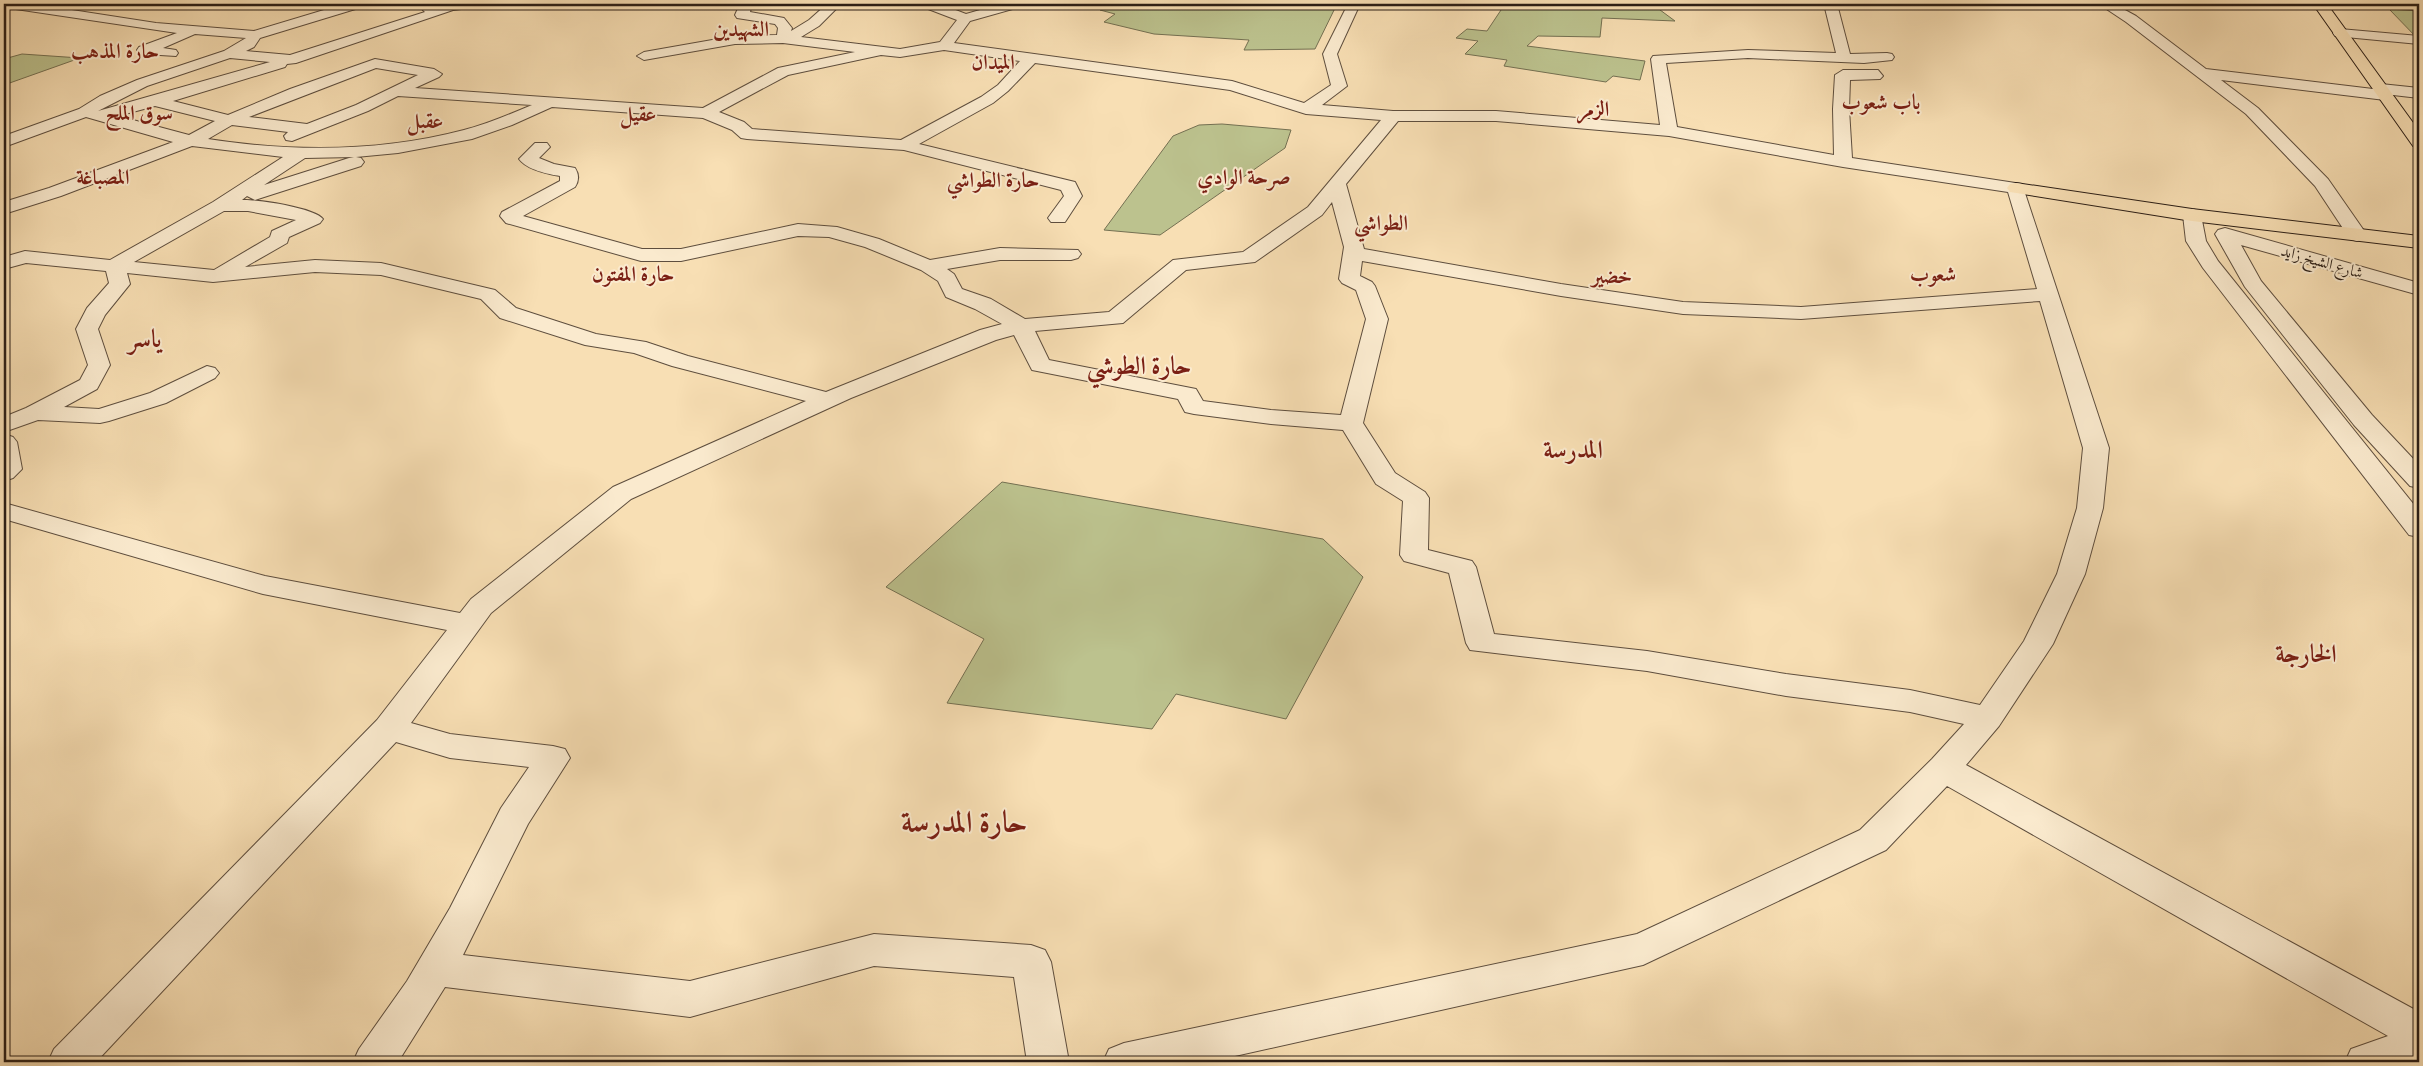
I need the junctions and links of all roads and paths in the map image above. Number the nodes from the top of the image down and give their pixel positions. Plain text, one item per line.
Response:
1 (9, 4) edge
2 (357, 4) edge
3 (472, 4) edge
4 (746, 4) edge
5 (835, 4) edge
6 (928, 4) edge
7 (1015, 4) edge
8 (1354, 4) edge
9 (1831, 4) edge
10 (2105, 4) edge
11 (2315, 4) edge
12 (447, 8) junction
13 (338, 10) junction
14 (402, 10) dead end
15 (965, 18) junction
16 (394, 26) junction
17 (418, 30) dead end
18 (193, 32) junction
19 (2340, 33) junction
20 (254, 35) junction
21 (786, 39) junction
22 (2419, 40) edge
23 (944, 46) junction
24 (876, 52) junction
25 (171, 53) dead end
26 (229, 54) junction
27 (644, 56) dead end
28 (1032, 57) junction
29 (1887, 57) dead end
30 (1844, 58) junction
31 (1864, 59) junction
32 (291, 60) junction
33 (2201, 73) junction
34 (396, 90) junction
35 (2383, 92) junction
36 (2419, 93) edge
37 (155, 101) junction
38 (553, 103) junction
39 (1306, 109) junction
40 (706, 113) junction
41 (93, 114) junction
42 (1393, 116) junction
43 (229, 120) junction
44 (307, 129) junction
45 (1669, 131) junction
46 (5, 141) edge
47 (191, 141) junction
48 (2419, 142) edge
49 (904, 145) junction
50 (541, 147) dead end
51 (392, 150) junction
52 (262, 151) junction
53 (300, 153) junction
54 (1843, 162) junction
55 (1337, 184) junction
56 (2016, 188) junction
57 (220, 206) junction
58 (4, 208) edge
59 (2192, 215) junction
60 (1058, 218) dead end
61 (2225, 234) junction
62 (2357, 235) junction
63 (2419, 242) edge
64 (1071, 254) dead end
65 (1353, 254) junction
66 (2419, 258) edge
67 (4, 263) edge
68 (114, 266) junction
69 (928, 266) junction
70 (213, 276) junction
71 (2419, 289) edge
72 (2048, 294) junction
73 (1021, 326) junction
74 (207, 373) dead end
75 (827, 399) junction
76 (35, 413) junction
77 (1351, 422) junction
78 (4, 425) edge
79 (4, 442) edge
80 (4, 473) edge
81 (2419, 480) edge
82 (4, 511) edge
83 (2419, 530) edge
84 (468, 624) junction
85 (1988, 718) junction
86 (389, 728) junction
87 (1944, 768) junction
88 (435, 969) junction
89 (2419, 1033) edge
90 (2419, 1046) edge
91 (69, 1062) edge
92 (374, 1062) edge
93 (1048, 1062) edge
94 (1124, 1062) edge
95 (2366, 1062) edge

1 - 18 street
2 - 13 street
3 - 12 street
4 - 21 street
5 - 21 street
6 - 15 street
7 - 15 street
8 - 39 street
9 - 30 street
10 - 33 street
11 - 19 main road
12 - 14 street
12 - 16 street
13 - 16 street
13 - 20 street
15 - 23 street
16 - 17 street
16 - 32 street
18 - 20 street
18 - 25 street
19 - 22 street
19 - 35 main road
20 - 26 street
21 - 24 street
21 - 27 street
23 - 24 street
23 - 28 street
24 - 40 street
26 - 32 street
26 - 41 street
28 - 39 street
28 - 49 street
29 - 31 street
30 - 31 street
30 - 45 street
31 - 54 street
32 - 37 street
33 - 35 street
33 - 62 street
34 - 38 street
34 - 43 street
34 - 44 street
35 - 36 street
35 - 48 main road
37 - 41 street
37 - 43 street
38 - 40 street
38 - 51 street
39 - 42 street
40 - 49 street
41 - 46 street
41 - 47 street
42 - 45 street
42 - 55 street
43 - 44 street
43 - 47 street
44 - 52 street
45 - 54 street
47 - 52 street
47 - 58 street
49 - 60 street
50 - 69 street
51 - 53 street
51 - 57 street
52 - 53 street
53 - 57 street
54 - 56 street
55 - 65 street
55 - 73 street
56 - 59 main road
56 - 72 street
57 - 68 street
57 - 70 street
59 - 62 main road
59 - 83 street
61 - 66 main road
61 - 71 street, شارع الشيخ زايد
61 - 81 street
62 - 63 main road
64 - 69 street
65 - 72 street
65 - 77 street
67 - 68 street
68 - 70 street
68 - 76 street
69 - 73 street
70 - 75 street
72 - 85 street
73 - 75 street
73 - 77 street
74 - 76 street
75 - 84 street
76 - 78 street
77 - 85 street
79 - 80 street
82 - 84 street
84 - 86 street
85 - 87 street
86 - 88 street
86 - 91 street
87 - 89 street
87 - 94 street
88 - 92 street
88 - 93 street
90 - 95 street

